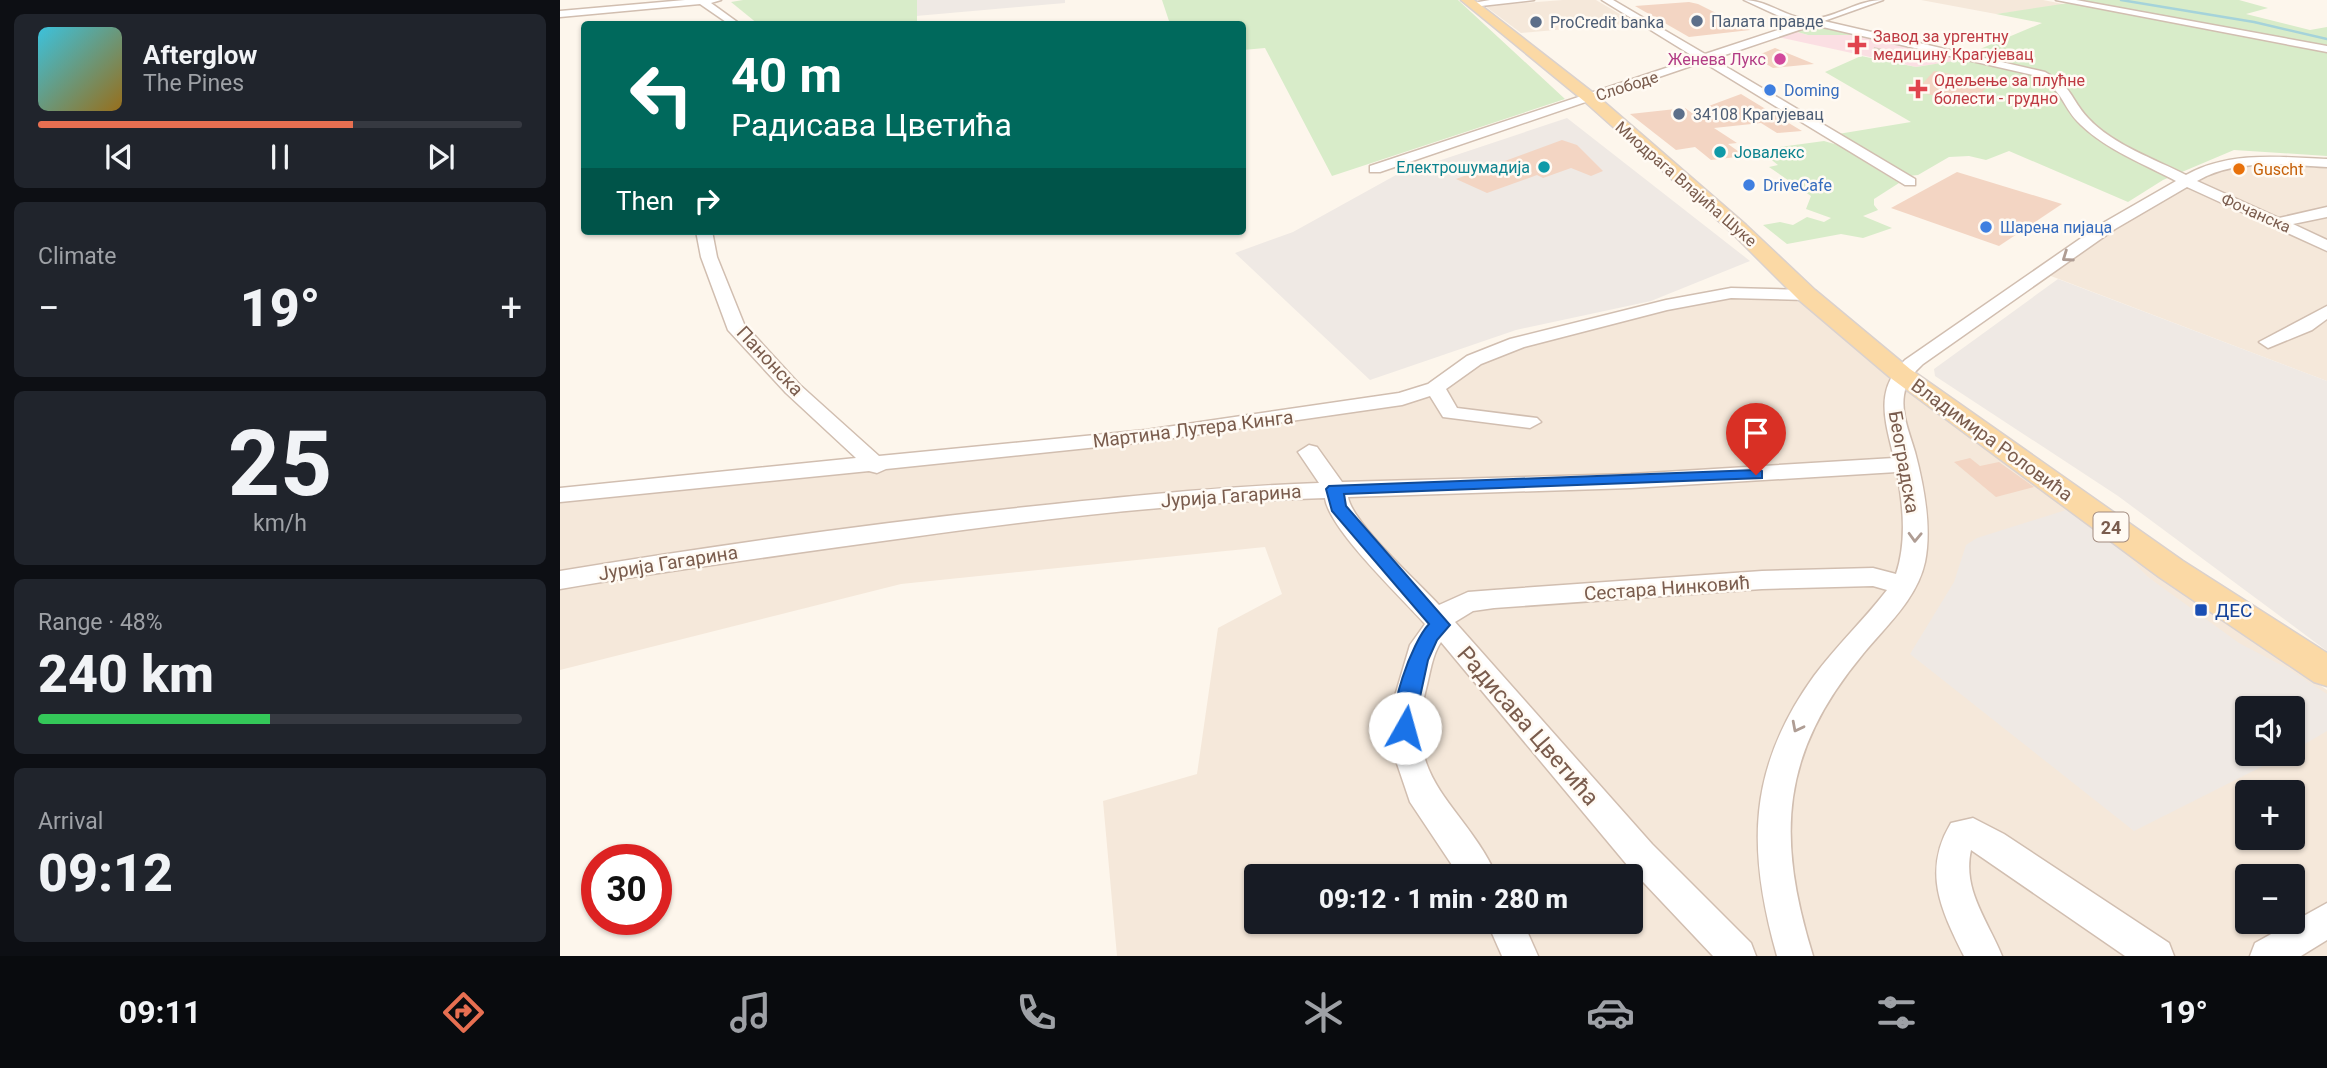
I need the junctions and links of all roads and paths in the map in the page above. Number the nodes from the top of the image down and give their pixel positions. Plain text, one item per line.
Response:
1 (716, 0) edge
2 (1530, 0) edge
3 (1607, 0) edge
4 (1749, 0) edge
5 (1878, 0) edge
6 (2060, 0) edge
7 (1470, 2) edge
8 (690, 4) edge
9 (560, 14) edge
10 (717, 21) edge
11 (728, 21) edge
12 (1816, 22) junction
13 (2327, 49) edge
14 (1707, 60) junction
15 (1590, 98) junction
16 (2327, 163) edge
17 (1375, 169) dead end
18 (2186, 180) junction
19 (1910, 183) dead end
20 (2327, 212) edge
21 (2279, 223) junction
22 (705, 235) edge
23 (2327, 246) edge
24 (1808, 295) junction
25 (2327, 311) edge
26 (2268, 342) dead end
27 (1901, 374) junction
28 (1436, 387) junction
29 (1530, 422) dead end
30 (1309, 452) dead end
31 (1907, 464) junction
32 (877, 466) junction
33 (1335, 489) junction
34 (560, 495) edge
35 (560, 580) edge
36 (1903, 585) junction
37 (1440, 625) junction
38 (2327, 672) edge
39 (1471, 864) edge
40 (2327, 920) edge
41 (1510, 934) edge
42 (1520, 956) edge
43 (1738, 956) edge
44 (1795, 956) edge
45 (1984, 956) edge
46 (2156, 956) edge
47 (2268, 956) edge

1 - 8 street
2 - 7 street
3 - 14 street
4 - 12 street, Фочанска
5 - 12 street, Слободе
6 - 13 street
7 - 15 main road, Миодрага Влајића Шуке / 24
8 - 9 street
8 - 10 street
8 - 11 street
12 - 14 street, Слободе
12 - 18 street, Фочанска
14 - 15 street, Слободе
14 - 19 street
15 - 17 street, Слободе
15 - 24 main road, Миодрага Влајића Шуке / 24
16 - 18 street
18 - 21 street, Фочанска
18 -> 27 street
20 - 21 street
21 - 23 street, Фочанска
22 - 32 street, Панонска
24 - 27 main road, Миодрага Влајића Шуке / 24
24 - 28 street, Мартина Лутера Кинга
25 - 26 street
27 - 31 street, Београдска
27 - 38 main road, Владимира Роловића / 24
28 - 29 street
28 - 32 street, Мартина Лутера Кинга
30 - 33 street, Радисава Цветића
31 - 33 street, Јурија Гагарина
31 -> 36 street, Београдска
32 - 34 street, Мартина Лутера Кинга
33 - 35 street, Јурија Гагарина
33 - 37 street, Радисава Цветића
36 - 37 street, Сестара Нинковић
36 -> 44 street, Београдска
37 - 39 street, Сестара Нинковић
37 - 43 street, Радисава Цветића
40 - 47 street
41 - 42 street
45 - 46 street

